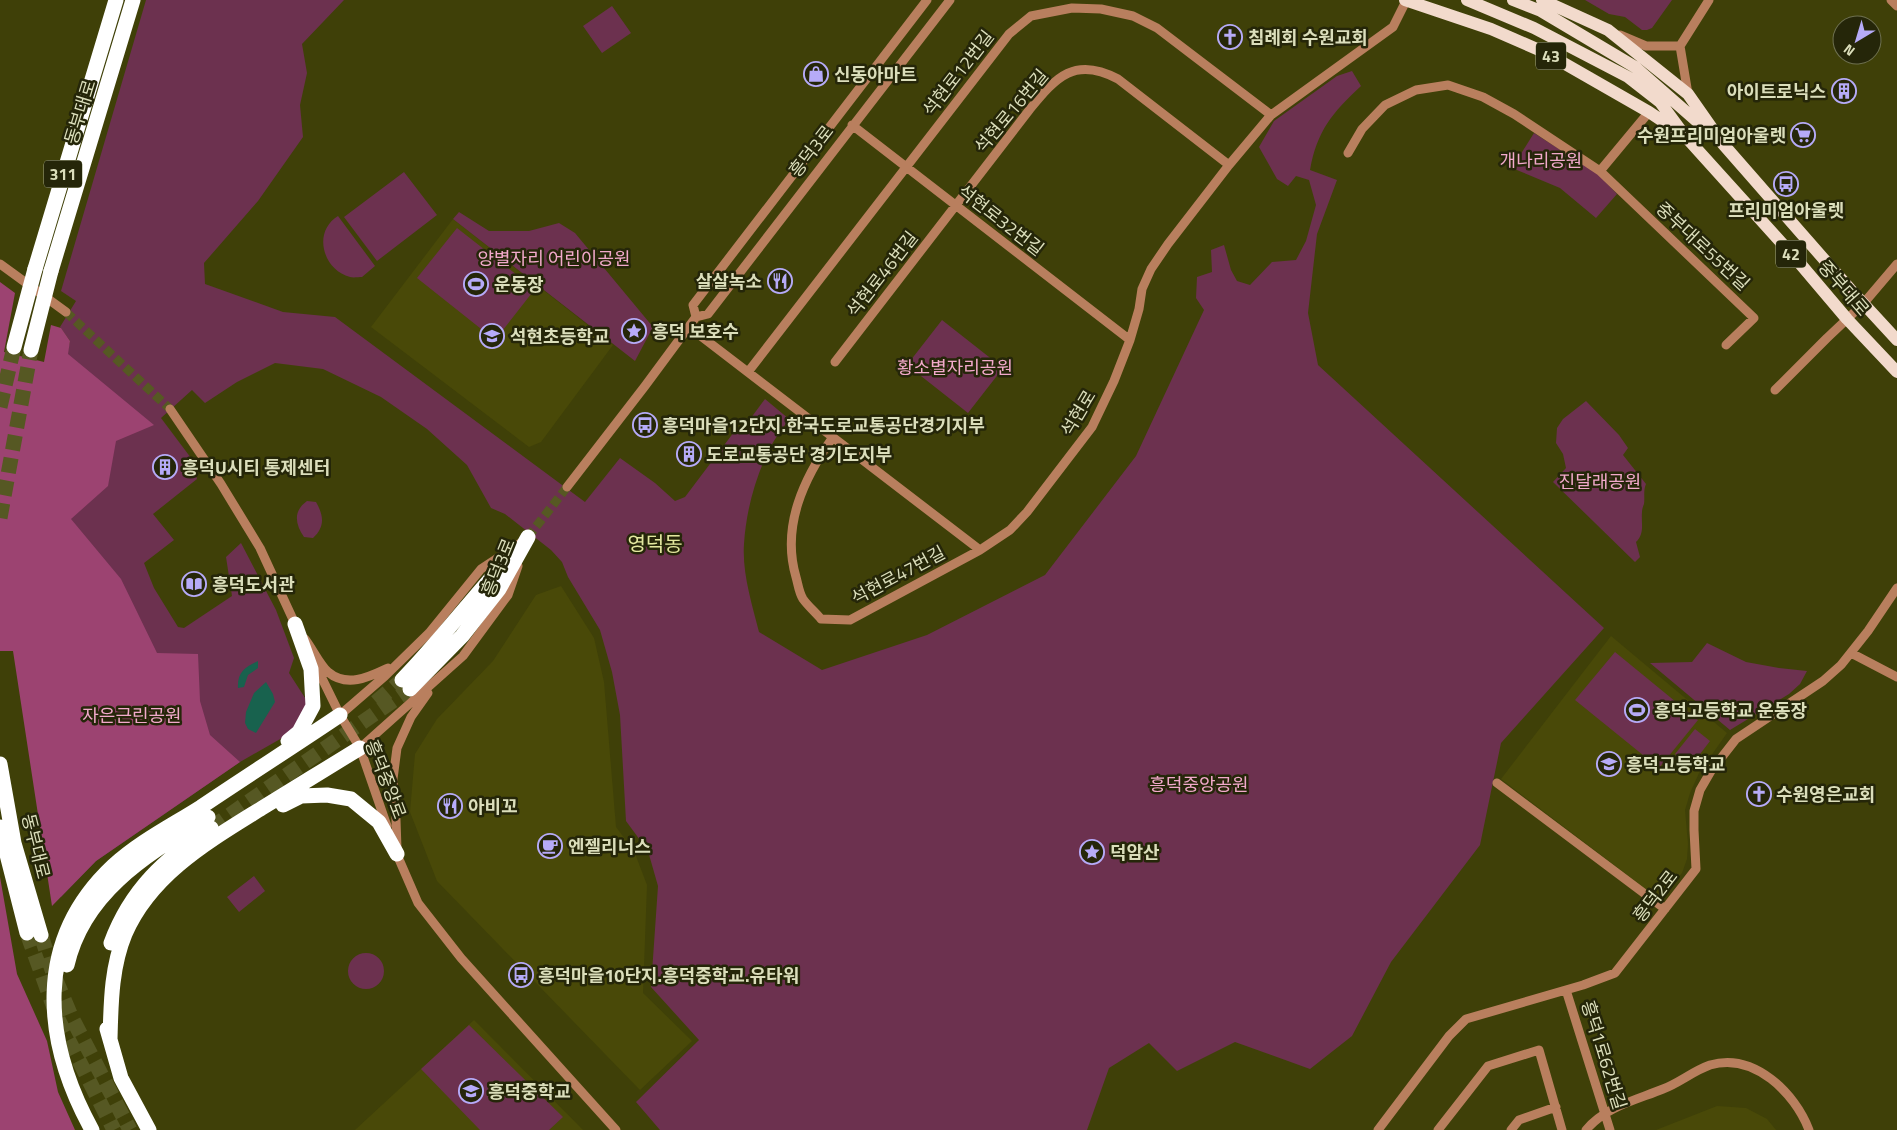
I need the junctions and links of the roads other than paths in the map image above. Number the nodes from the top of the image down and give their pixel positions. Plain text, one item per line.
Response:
1 (116, 0) edge
2 (133, 0) edge
3 (928, 0) edge
4 (950, 0) edge
5 (1406, 0) edge
6 (1467, 0) edge
7 (1513, 0) edge
8 (1709, 0) edge
9 (1891, 0) edge
10 (1542, 6) edge
11 (1897, 6) edge
12 (1608, 30) junction
13 (1680, 46) junction
14 (1688, 94) junction
15 (1649, 112) junction
16 (1271, 115) junction
17 (852, 125) junction
18 (1685, 136) junction
19 (1723, 144) junction
20 (1348, 154) dead end
21 (1229, 165) junction
22 (906, 168) junction
23 (1600, 171) junction
24 (956, 206) junction
25 (1812, 246) junction
26 (1797, 260) junction
27 (0, 264) edge
28 (1897, 264) edge
29 (1863, 304) junction
30 (66, 312) tunnel mouth
31 (696, 317) junction
32 (1847, 320) junction
33 (689, 327) junction
34 (1130, 340) junction
35 (1897, 340) edge
36 (1726, 345) dead end
37 (14, 347) tunnel mouth
38 (31, 350) tunnel mouth
39 (1881, 355) junction
40 (835, 362) dead end
41 (748, 372) junction
42 (1897, 372) edge
43 (1775, 390) dead end
44 (170, 409) tunnel mouth
45 (833, 437) junction
46 (567, 487) tunnel mouth
47 (528, 538) junction
48 (980, 550) junction
49 (1897, 588) edge
50 (295, 624) junction
51 (1850, 653) junction
52 (399, 662) junction
53 (446, 671) junction
54 (1897, 677) edge
55 (406, 685) tunnel mouth
56 (340, 715) junction
57 (360, 748) junction
58 (0, 764) edge
59 (243, 779) junction
60 (1497, 783) dead end
61 (0, 827) edge
62 (226, 830) junction
63 (396, 854) junction
64 (1665, 910) junction
65 (1566, 990) junction
66 (110, 1039) junction
67 (66, 1073) junction
68 (1556, 1107) junction
69 (1605, 1114) junction
70 (92, 1130) edge
71 (149, 1130) edge
72 (616, 1130) edge
73 (1378, 1130) edge
74 (1438, 1130) edge
75 (1511, 1130) edge
76 (1562, 1130) edge
77 (1586, 1130) edge
78 (1610, 1130) edge
79 (1810, 1130) edge

1 - 37 highway, 동부대로 / 311, bridge
2 - 38 highway, 동부대로 / 311, bridge
3 - 31 street, 흥덕3로
4 - 17 street, 흥덕3로
5 - 15 main road, 중부대로 / 43
5 - 16 street, 석현로
6 - 18 main road, 중부대로 / 42
7 - 10 main road, 42
8 - 13 street
9 - 11 street
10 - 12 main road, 중부대로
10 - 19 main road, 중부대로 / 42
12 - 13 street
12 - 14 main road, 중부대로
13 - 14 street
14 - 19 main road, 중부대로
15 - 18 main road, 중부대로 / 43
15 - 23 street
16 - 21 street, 석현로
16 - 22 street, 석현로12번길
17 - 22 street, 석현로32번길
17 - 31 street, 흥덕3로
18 - 26 main road, 중부대로 / 42
19 - 25 main road, 중부대로 / 42
20 - 23 street, 중부대로55번길
21 - 24 street, 석현로16번길
21 - 34 street, 석현로
22 - 24 street, 석현로32번길
22 - 41 street, 석현로12번길
23 - 36 street, 중부대로55번길
24 - 34 street, 석현로32번길
24 - 40 street, 석현로46번길
25 - 26 main road
25 - 29 main road, 중부대로 / 42
26 - 32 main road, 중부대로 / 42
27 - 30 street
28 - 29 street
29 - 32 street
29 - 35 main road, 중부대로 / 42
31 - 33 street, 흥덕3로
32 - 39 main road, 중부대로 / 42
32 - 43 street
33 - 41 street
33 - 46 street, 흥덕3로
34 - 48 street, 석현로
35 - 39 main road
39 - 42 main road, 중부대로 / 42
41 - 45 street
44 - 50 street, 흥덕중앙로
45 - 48 street
45 - 48 street, 석현로47번길
47 - 52 street, 흥덕3로
47 - 53 street, 흥덕3로
47 - 55 highway
49 - 51 street, 흥덕2로
50 - 52 street
50 - 56 street, 흥덕중앙로
50 - 59 highway
51 - 54 street
51 - 64 street, 흥덕2로
52 - 56 street, 흥덕3로
53 - 57 street, 흥덕3로
53 - 63 street
56 - 57 street, 흥덕중앙로
56 - 59 highway
57 - 62 highway
57 - 63 street, 흥덕중앙로
58 - 61 highway, 동부대로
59 - 67 highway
60 - 64 street
62 - 63 highway
62 - 66 highway
63 - 72 street, 흥덕중앙로
64 - 65 street, 흥덕2로
65 - 69 street, 흥덕1로62번길
65 - 73 street, 흥덕2로
66 - 67 highway
66 - 71 highway
67 - 70 highway
68 - 74 street
68 - 75 street
68 - 76 street
69 - 77 street
69 - 78 street, 흥덕1로62번길
69 - 79 street

